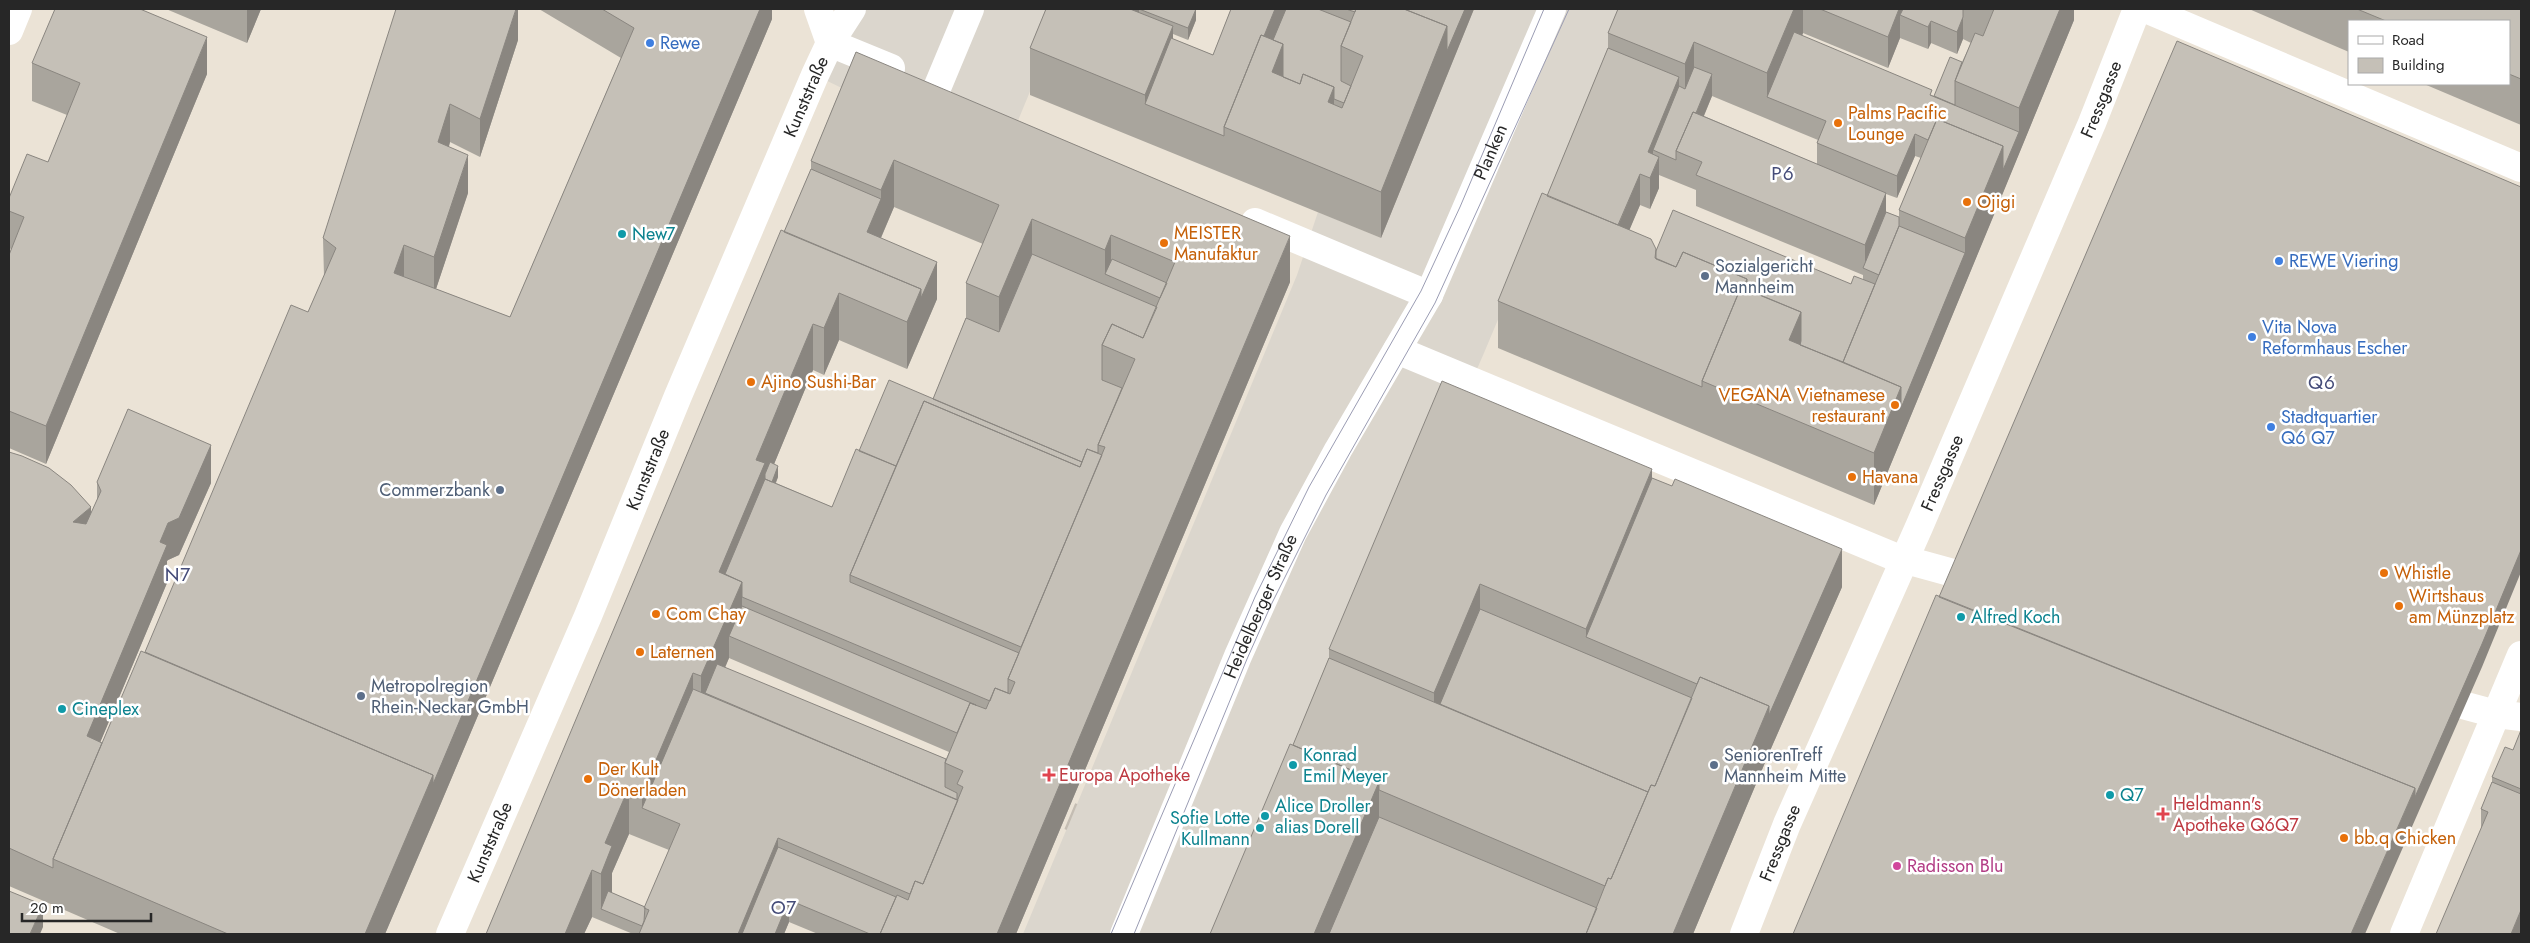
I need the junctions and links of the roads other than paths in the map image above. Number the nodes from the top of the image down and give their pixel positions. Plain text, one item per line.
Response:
1 (18, 9) edge
2 (818, 9) edge
3 (852, 9) edge
4 (970, 9) edge
5 (1552, 9) edge
6 (2137, 9) edge
7 (2146, 9) edge
8 (9, 31) edge
9 (830, 43) junction
10 (936, 88) junction
11 (963, 99) edge
12 (2521, 168) edge
13 (1235, 214) edge
14 (1429, 295) junction
15 (1397, 350) junction
16 (1904, 560) junction
17 (2010, 588) edge
18 (2521, 655) edge
19 (2405, 690) edge
20 (2509, 715) edge
21 (450, 934) edge
22 (1124, 934) edge
23 (1744, 934) edge
24 (2404, 934) edge

1 - 8 street
2 - 9 street
3 - 9 street, Kunststraße
4 - 10 street
5 - 14 street, Planken
6 - 16 street, Fressgasse
7 - 12 street
9 - 10 street
9 - 21 street, Kunststraße
10 - 11 street
13 - 14 street
14 - 15 street, Heidelberger Straße
15 - 16 street
15 - 22 street, Heidelberger Straße
16 - 17 street
16 - 23 street, Fressgasse
18 - 20 street
19 - 20 street
20 - 24 street

